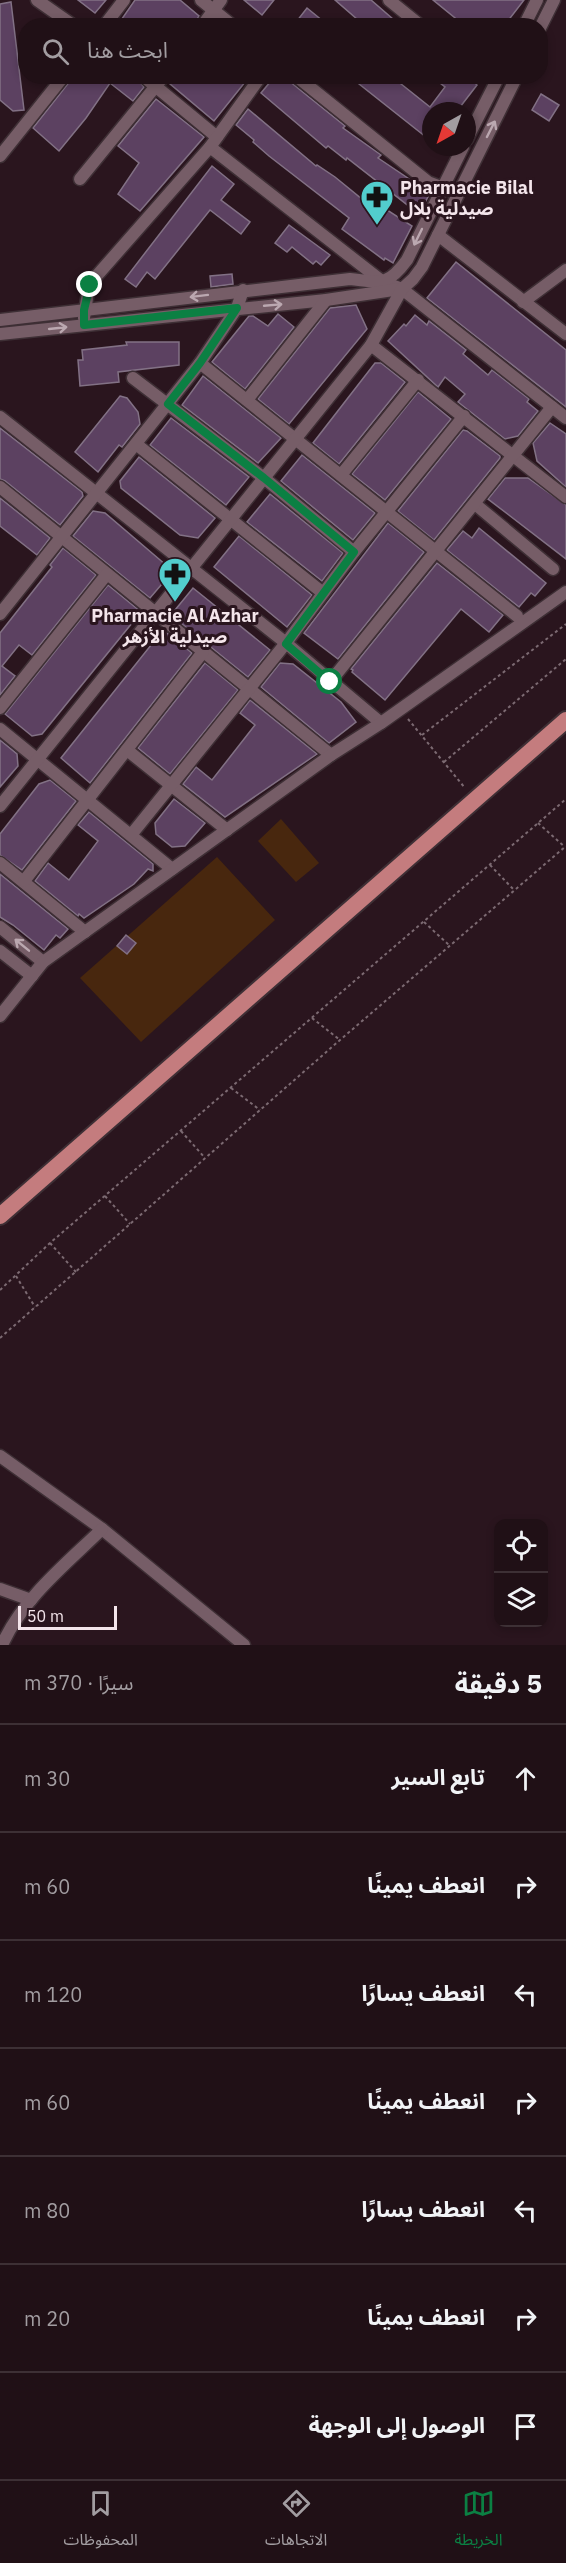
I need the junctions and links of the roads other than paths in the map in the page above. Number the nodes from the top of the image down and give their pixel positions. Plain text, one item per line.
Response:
1 (37, 0) edge
2 (124, 0) edge
3 (201, 0) edge
4 (388, 0) edge
5 (537, 0) edge
6 (555, 0) edge
7 (217, 5) edge
8 (63, 18) edge
9 (110, 18) edge
10 (208, 18) edge
11 (227, 18) edge
12 (411, 18) edge
13 (528, 18) edge
14 (545, 18) edge
15 (58, 84) edge
16 (158, 84) edge
17 (163, 84) edge
18 (255, 84) edge
19 (306, 84) edge
20 (492, 84) edge
21 (513, 84) edge
22 (476, 119) edge
23 (214, 142) junction
24 (0, 156) edge
25 (458, 156) edge
26 (80, 179) dead end
27 (443, 187) junction
28 (458, 194) junction
29 (438, 235) junction
30 (566, 270) edge
31 (382, 282) junction
32 (402, 289) junction
33 (243, 290) junction
34 (326, 300) junction
35 (523, 302) junction
36 (237, 308) junction
37 (84, 310) junction
38 (0, 320) edge
39 (84, 325) junction
40 (0, 334) edge
41 (566, 334) edge
42 (371, 345) junction
43 (200, 363) junction
44 (133, 378) dead end
45 (418, 380) junction
46 (247, 400) junction
47 (168, 404) junction
48 (552, 407) junction
49 (464, 416) junction
50 (0, 417) edge
51 (566, 418) edge
52 (296, 438) junction
53 (136, 444) junction
54 (514, 456) junction
55 (341, 476) junction
56 (264, 478) junction
57 (0, 487) edge
58 (96, 494) junction
59 (566, 497) edge
60 (475, 504) junction
61 (387, 512) junction
62 (230, 519) junction
63 (62, 537) junction
64 (354, 552) junction
65 (436, 553) junction
66 (192, 568) junction
67 (553, 569) dead end
68 (107, 574) junction
69 (566, 592) edge
70 (323, 593) junction
71 (0, 614) edge
72 (154, 614) junction
73 (517, 616) dead end
74 (286, 644) junction
75 (203, 652) junction
76 (330, 682) junction
77 (249, 689) junction
78 (0, 708) edge
79 (566, 720) edge
80 (381, 723) junction
81 (0, 729) edge
82 (127, 750) junction
83 (331, 755) junction
84 (36, 760) junction
85 (172, 786) junction
86 (87, 800) junction
87 (0, 806) edge
88 (227, 830) junction
89 (131, 835) junction
90 (0, 863) edge
91 (172, 870) junction
92 (24, 881) junction
93 (0, 927) edge
94 (85, 932) junction
95 (0, 951) edge
96 (43, 962) junction
97 (32, 976) junction
98 (0, 1016) edge
99 (0, 1216) edge
100 (0, 1456) edge
101 (102, 1529) junction
102 (0, 1589) edge
103 (31, 1600) junction
104 (240, 1644) edge
105 (2, 1645) edge

1 - 8 street
2 - 9 street
3 - 7 street
4 - 12 street
5 - 13 street
6 - 14 street
7 - 10 street
7 - 11 street
15 - 24 street
16 - 26 street
17 - 23 street
18 - 23 street
19 - 27 street
20 - 22 street
28 -> 21 street
23 - 31 street
23 - 37 street
25 - 27 street
27 - 28 street
27 -> 31 street
28 - 29 street
29 - 32 street
29 - 35 street
30 - 35 street
31 - 32 street
31 - 33 street
32 - 34 street
32 - 42 street
32 - 48 street
33 - 36 street
33 -> 37 street
36 -> 34 street
34 - 46 street
35 - 41 street
36 - 39 street
36 - 43 street
37 - 38 street
37 - 39 street
40 -> 39 street
42 - 45 street
42 - 52 street
43 - 46 street
43 - 47 street
44 - 47 street
45 - 49 street
45 - 55 street
46 - 52 street
47 - 53 street
47 - 56 street
48 - 51 street
48 - 54 street
49 - 54 street
49 - 61 street
50 - 58 street
52 - 55 street
52 - 56 street
53 - 58 street
53 - 62 street
54 - 59 street
54 - 60 street
55 - 61 street
56 - 62 street
56 - 64 street
57 - 63 street
58 - 63 street
58 - 66 street
60 - 65 street
60 - 67 street
61 - 64 street
61 - 65 street
62 - 66 street
62 - 70 street
63 - 68 street
63 - 71 street
64 - 70 street
65 - 73 street
65 - 76 street
66 - 72 street
66 - 74 street
68 - 72 street
68 - 78 street
69 - 80 street
70 - 74 street
72 - 75 street
72 - 84 street
74 - 76 street
74 - 77 street
75 - 77 street
75 - 82 street
76 - 80 street
77 - 83 street
77 - 85 street
79 - 99 main road
80 - 83 street
81 - 84 street
82 - 85 street
82 - 86 street
83 - 88 street
84 - 86 street
84 - 87 street
85 - 88 street
85 - 89 street
86 - 89 street
86 - 92 street
88 - 91 street
89 - 91 street
90 - 92 street
91 - 94 street
92 - 94 street
96 -> 93 street
94 - 96 street
95 - 97 street
96 - 97 street
97 - 98 street
100 - 101 street
101 - 103 street
101 - 104 street
102 - 103 street
103 - 105 street

